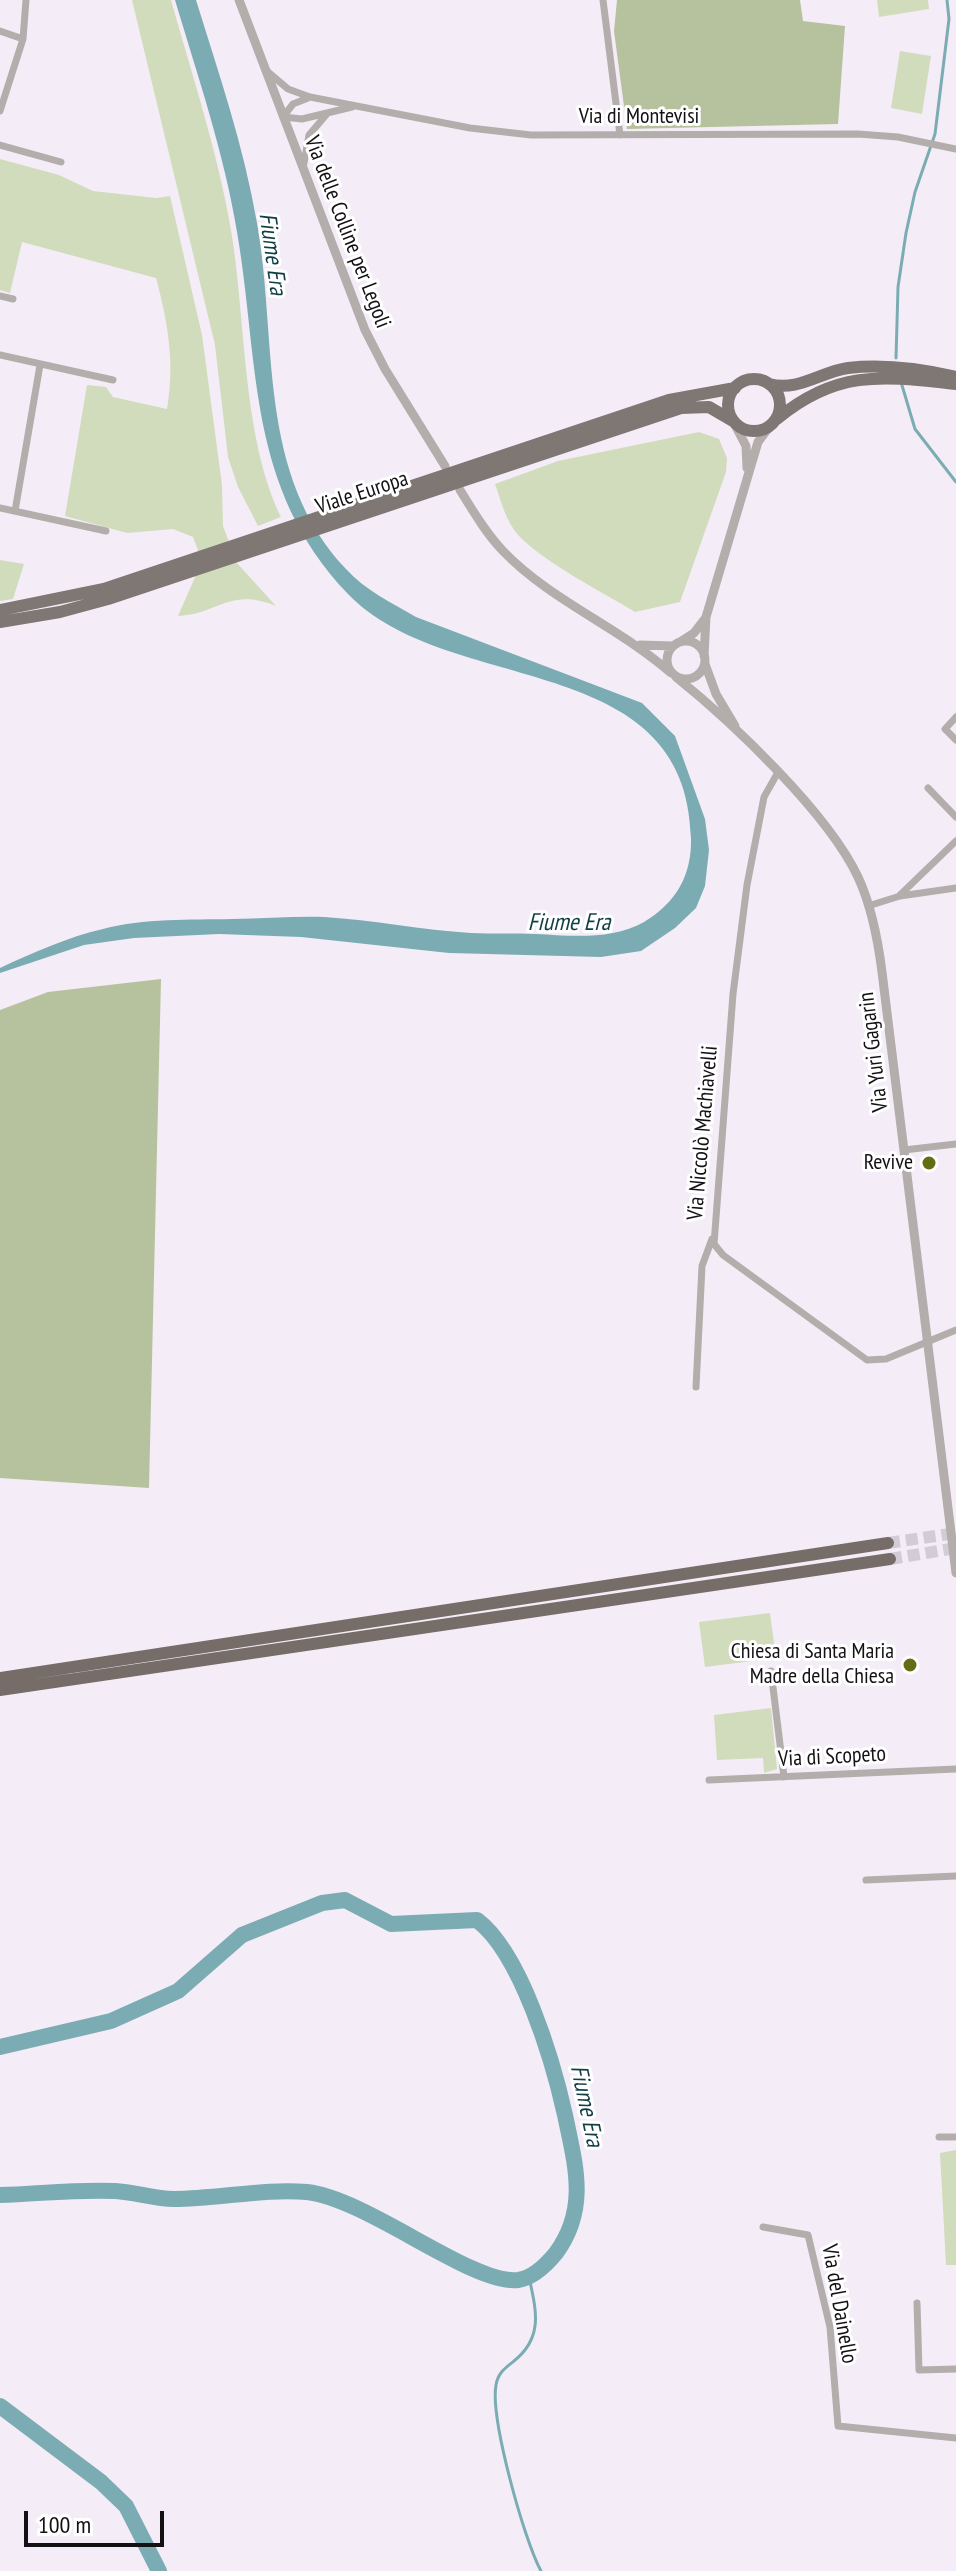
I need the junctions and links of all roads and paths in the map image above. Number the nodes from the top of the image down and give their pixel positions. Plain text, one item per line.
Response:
1 (26, 0) edge
2 (239, 0) edge
3 (603, 0) edge
4 (0, 31) edge
5 (23, 39) junction
6 (266, 71) junction
7 (310, 97) junction
8 (356, 106) junction
9 (0, 111) edge
10 (328, 113) junction
11 (283, 117) junction
12 (620, 135) junction
13 (0, 145) edge
14 (956, 149) edge
15 (61, 162) dead end
16 (303, 170) junction
17 (0, 296) edge
18 (13, 299) dead end
19 (0, 355) edge
20 (40, 365) junction
21 (956, 377) edge
22 (113, 380) dead end
23 (769, 384) junction
24 (956, 384) edge
25 (735, 388) junction
26 (628, 420) junction
27 (734, 422) junction
28 (773, 423) junction
29 (445, 466) dead end
30 (746, 483) junction
31 (460, 490) dead end
32 (0, 508) edge
33 (15, 511) junction
34 (106, 531) dead end
35 (166, 574) junction
36 (0, 610) edge
37 (706, 617) junction
38 (0, 622) edge
39 (637, 644) junction
40 (677, 644) junction
41 (704, 659) junction
42 (674, 675) junction
43 (956, 717) edge
44 (743, 739) junction
45 (956, 740) edge
46 (777, 774) junction
47 (928, 788) dead end
48 (956, 817) edge
49 (956, 841) edge
50 (956, 888) edge
51 (900, 896) junction
52 (868, 906) junction
53 (956, 1144) edge
54 (904, 1150) junction
55 (713, 1238) junction
56 (956, 1330) edge
57 (928, 1341) junction
58 (696, 1387) dead end
59 (888, 1543) tunnel mouth
60 (890, 1559) tunnel mouth
61 (956, 1573) edge
62 (771, 1671) dead end
63 (0, 1678) edge
64 (0, 1690) edge
65 (956, 1769) edge
66 (784, 1777) junction
67 (709, 1780) dead end
68 (956, 1876) edge
69 (866, 1880) dead end
70 (939, 2137) dead end
71 (956, 2137) edge
72 (763, 2227) dead end
73 (917, 2303) dead end
74 (956, 2369) edge
75 (956, 2438) edge

1 - 5 street
2 - 6 street, Via delle Colline per Legoli
3 - 12 street
4 - 5 street
5 - 9 street
6 - 7 street, Via di Montevisi
6 - 11 street, Via delle Colline per Legoli
7 - 8 street, Via di Montevisi
7 - 11 street
8 - 10 street, Via di Montevisi
8 - 12 street, Via di Montevisi
10 - 11 street, Via di Montevisi
10 - 16 street
11 - 16 street, Via delle Colline per Legoli
12 - 14 street, Via di Montevisi
13 - 15 street
16 - 29 street, Via delle Colline per Legoli
17 - 18 street
19 - 20 street
20 - 22 street
20 - 33 street
21 - 23 main road, Viale Europa
23 - 25 main road, Viale Europa
23 - 28 main road
24 - 28 main road
25 - 26 main road, Viale Europa
25 - 27 main road
26 - 27 main road, Viale Europa
26 - 35 main road, Viale Europa
27 - 28 main road, Viale Europa
27 - 30 street
28 - 30 street
30 - 37 street
31 - 39 street
32 - 33 street
33 - 34 street
35 - 36 main road, Viale Europa
35 - 38 main road, Viale Europa
37 - 40 street
37 - 41 street
39 - 40 street
39 - 42 street
40 - 41 street
40 - 42 street
41 - 42 street
41 - 44 street
42 - 44 street
43 - 45 street
44 - 46 street
46 - 52 street, Via Yuri Gagarin
46 - 55 street, Via Niccolò Machiavelli
47 - 48 street
49 - 51 street
50 - 51 street
51 - 52 street
52 - 54 street, Via Yuri Gagarin
53 - 54 street
54 - 57 street, Via Yuri Gagarin
55 - 57 street, Via Niccolò Machiavelli
55 - 58 street
56 - 57 street, Via Niccolò Machiavelli
57 - 61 street
59 - 63 highway
60 - 64 highway
62 - 66 street
65 - 66 street, Via di Scopeto
66 - 67 street, Via di Scopeto
68 - 69 street
70 - 71 street
72 - 75 street, Via del Dainello
73 - 74 street

